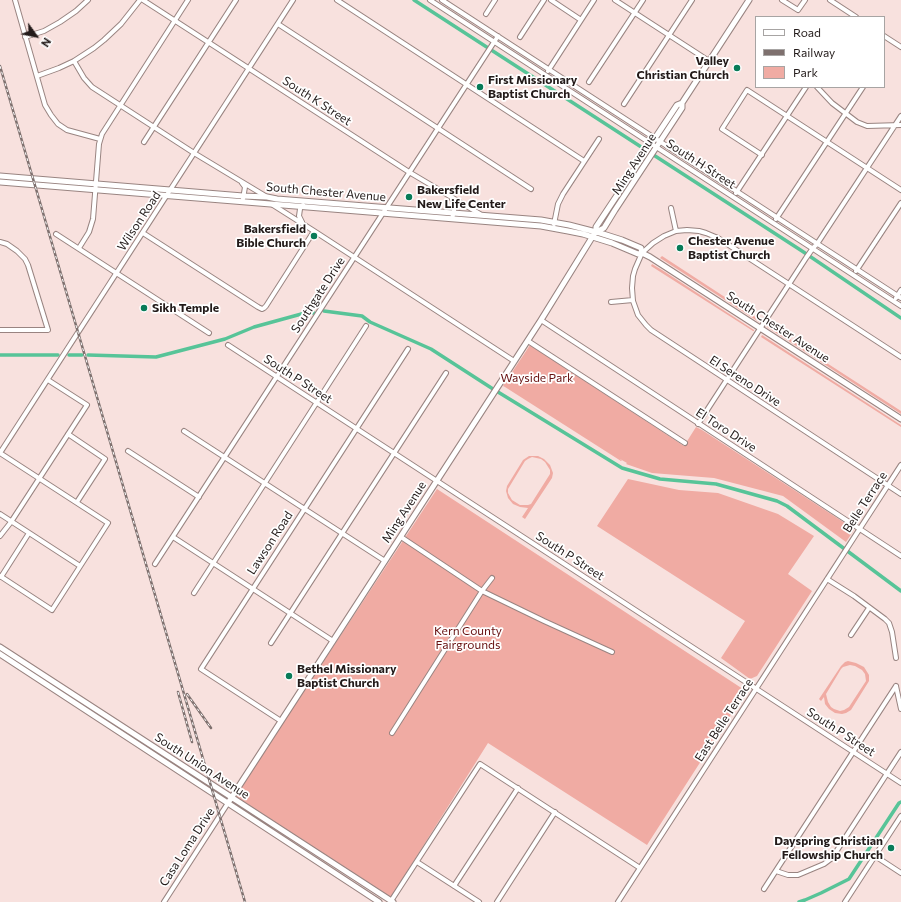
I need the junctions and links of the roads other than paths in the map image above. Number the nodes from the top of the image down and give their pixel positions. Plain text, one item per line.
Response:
1 (15, 0) edge
2 (88, 0) edge
3 (140, 0) edge
4 (143, 0) edge
5 (188, 0) edge
6 (236, 0) edge
7 (294, 0) edge
8 (337, 0) edge
9 (430, 0) edge
10 (495, 0) edge
11 (544, 0) edge
12 (551, 0) edge
13 (594, 0) edge
14 (615, 0) edge
15 (643, 0) edge
16 (692, 0) edge
17 (749, 0) edge
18 (782, 0) edge
19 (805, 0) edge
20 (830, 0) edge
21 (445, 1) edge
22 (442, 7) junction
23 (634, 13) junction
24 (486, 14) dead end
25 (854, 16) edge
26 (581, 20) junction
27 (175, 21) junction
28 (278, 24) junction
29 (669, 35) junction
30 (498, 36) junction
31 (26, 37) junction
32 (520, 37) dead end
33 (885, 37) edge
34 (494, 41) junction
35 (209, 43) junction
36 (901, 47) edge
37 (74, 61) junction
38 (709, 61) junction
39 (249, 69) junction
40 (549, 69) junction
41 (545, 75) junction
42 (37, 76) junction
43 (590, 82) dead end
44 (466, 84) junction
45 (805, 88) edge
46 (819, 88) edge
47 (862, 88) edge
48 (682, 103) junction
49 (624, 104) dead end
50 (120, 105) junction
51 (846, 113) junction
52 (787, 116) junction
53 (901, 116) edge
54 (895, 125) junction
55 (901, 125) edge
56 (154, 127) junction
57 (438, 128) junction
58 (655, 138) junction
59 (100, 139) junction
60 (599, 139) dead end
61 (144, 142) dead end
62 (660, 142) junction
63 (827, 142) junction
64 (650, 145) junction
65 (656, 148) junction
66 (194, 153) junction
67 (762, 155) junction
68 (584, 161) junction
69 (867, 168) junction
70 (409, 172) junction
71 (696, 173) junction
72 (0, 176) edge
73 (718, 179) junction
74 (239, 180) junction
75 (0, 182) edge
76 (96, 184) junction
77 (530, 189) dead end
78 (95, 190) junction
79 (171, 190) junction
80 (901, 190) edge
81 (738, 192) junction
82 (167, 196) junction
83 (243, 196) junction
84 (267, 196) junction
85 (449, 196) junction
86 (734, 197) junction
87 (300, 201) junction
88 (242, 202) junction
89 (330, 203) junction
90 (901, 203) edge
91 (274, 205) junction
92 (301, 207) junction
93 (386, 208) junction
94 (671, 208) dead end
95 (454, 213) junction
96 (382, 214) junction
97 (482, 215) junction
98 (777, 218) junction
99 (452, 219) junction
100 (554, 222) junction
101 (774, 223) junction
102 (303, 224) junction
103 (554, 228) junction
104 (314, 231) junction
105 (596, 231) junction
106 (676, 232) junction
107 (143, 233) junction
108 (56, 234) dead end
109 (592, 236) junction
110 (0, 242) edge
111 (818, 244) junction
112 (79, 248) junction
113 (812, 248) junction
114 (642, 253) junction
115 (354, 257) junction
116 (857, 270) junction
117 (117, 273) junction
118 (854, 275) junction
119 (789, 284) junction
120 (901, 290) edge
121 (899, 297) edge
122 (633, 300) junction
123 (894, 301) junction
124 (611, 302) dead end
125 (901, 306) edge
126 (541, 320) junction
127 (366, 326) dead end
128 (761, 328) junction
129 (0, 330) edge
130 (209, 333) dead end
131 (528, 341) junction
132 (228, 345) dead end
133 (408, 349) dead end
134 (901, 357) edge
135 (514, 361) junction
136 (446, 373) dead end
137 (277, 377) junction
138 (48, 380) junction
139 (727, 380) junction
140 (317, 403) junction
141 (901, 418) edge
142 (698, 424) junction
143 (357, 429) junction
144 (184, 431) dead end
145 (68, 434) junction
146 (686, 443) dead end
147 (128, 451) dead end
148 (0, 453) edge
149 (394, 453) junction
150 (225, 457) junction
151 (901, 464) edge
152 (39, 478) junction
153 (436, 481) junction
154 (265, 483) junction
155 (888, 485) junction
156 (901, 494) edge
157 (199, 497) junction
158 (77, 502) junction
159 (305, 509) junction
160 (0, 514) edge
161 (11, 522) junction
162 (860, 529) junction
163 (29, 533) junction
164 (342, 533) junction
165 (0, 536) edge
166 (173, 537) junction
167 (401, 537) junction
168 (846, 550) joint
169 (901, 556) edge
170 (385, 561) junction
171 (213, 563) junction
172 (155, 564) dead end
173 (80, 566) junction
174 (0, 577) edge
175 (492, 578) dead end
176 (827, 579) junction
177 (253, 589) junction
178 (482, 591) junction
179 (194, 593) dead end
180 (869, 608) junction
181 (290, 613) junction
182 (851, 635) dead end
183 (333, 641) junction
184 (271, 643) dead end
185 (0, 647) edge
186 (612, 652) dead end
187 (0, 654) edge
188 (896, 658) dead end
189 (7, 659) junction
190 (37, 672) junction
191 (36, 678) junction
192 (61, 687) junction
193 (756, 689) junction
194 (63, 696) junction
195 (85, 703) junction
196 (901, 709) edge
197 (89, 712) junction
198 (281, 721) junction
199 (118, 724) junction
200 (119, 732) junction
201 (392, 733) dead end
202 (150, 745) junction
203 (853, 752) junction
204 (901, 752) edge
205 (152, 753) junction
206 (183, 766) junction
207 (887, 774) junction
208 (901, 783) edge
209 (518, 788) junction
210 (232, 797) junction
211 (228, 803) junction
212 (555, 812) junction
213 (901, 816) edge
214 (875, 856) junction
215 (417, 862) junction
216 (640, 868) junction
217 (776, 871) junction
218 (901, 873) edge
219 (454, 886) junction
220 (764, 889) dead end
221 (164, 902) edge
222 (379, 902) edge
223 (392, 902) edge
224 (479, 902) edge
225 (497, 902) edge
226 (618, 902) edge
227 (845, 902) edge

1 - 31 street
2 - 31 street
3 - 37 street
4 - 27 street, South K Street
5 - 27 street
6 - 35 street
7 - 28 street, Wilson Road
8 - 44 street
9 - 22 street, South H Street
10 - 24 street
11 - 32 street
12 - 26 street
13 - 26 street
14 - 23 street
15 - 23 street
16 - 29 street
17 - 38 main road, Ming Avenue
18 - 19 street
20 - 25 street
21 - 22 street
21 - 30 street, South H Street
22 - 34 street, South H Street
23 - 29 street
23 - 43 street
26 - 40 street
27 - 35 street, South K Street
27 - 50 street
28 - 39 street, Wilson Road
28 - 57 street
29 - 38 street
29 - 49 street
30 - 34 street, Southgate Drive
30 - 40 street, South H Street
31 - 42 street
33 - 36 street
34 - 41 street, South H Street
34 - 44 street, Southgate Drive
35 - 39 street, South K Street
35 - 56 street
37 - 42 street
37 - 50 street
38 - 48 main road, Ming Avenue
39 - 66 street, Wilson Road
39 - 70 street, South K Street
40 - 41 street
40 - 58 street, South H Street
41 - 64 street, South H Street
42 - 59 street
44 - 57 street, Southgate Drive
44 - 68 street
45 - 52 street
46 - 51 street
47 - 51 street
48 - 58 main road, Ming Avenue
48 - 62 main road, Ming Avenue
50 - 56 street
50 - 59 street
51 - 54 street
51 - 63 street
52 - 63 street
52 - 67 street
52 - 67 street
53 - 54 street
54 - 55 street
54 - 69 street
56 - 61 street
56 - 66 street
57 - 70 street, Southgate Drive
57 - 77 street
58 - 62 street, South H Street
58 - 64 main road, Ming Avenue
59 - 76 street
60 - 68 street
62 - 65 main road, Ming Avenue
62 - 73 street, South H Street
63 - 69 street
63 - 98 street
64 - 65 street, South H Street
64 - 105 main road, Ming Avenue
65 - 71 street, South H Street
65 - 105 main road, Ming Avenue
66 - 74 street
66 - 79 street, Wilson Road
67 - 81 street
68 - 100 street
69 - 80 street
69 - 111 street
70 - 85 street, South K Street
70 - 93 street, Southgate Drive
71 - 73 street
71 - 86 street, South H Street
72 - 76 main road, South Chester Avenue
73 - 81 street, South H Street
74 - 83 street
74 - 84 street
75 - 78 main road, South Chester Avenue
76 - 78 street
76 - 79 main road, South Chester Avenue
78 - 82 main road, South Chester Avenue
78 - 112 street
79 - 82 street, Wilson Road
79 - 83 main road, South Chester Avenue
81 - 86 street
81 - 98 street, South H Street
82 - 88 main road, South Chester Avenue
82 - 107 street, Wilson Road
83 - 84 main road, South Chester Avenue
83 - 88 street
84 - 87 main road, South Chester Avenue
85 - 95 street
85 - 97 street, South K Street
86 - 101 street, South H Street
87 - 89 main road, South Chester Avenue
87 - 91 street
88 - 91 main road, South Chester Avenue
89 - 92 street
89 - 93 main road, South Chester Avenue
90 - 116 street
91 - 92 main road, South Chester Avenue
91 - 102 street
92 - 96 main road, South Chester Avenue
92 - 102 street
93 - 95 main road, South Chester Avenue
93 - 96 street, Southgate Drive
94 - 106 street
95 - 97 main road, South Chester Avenue
95 - 99 street
96 - 99 main road, South Chester Avenue
96 - 115 street, Southgate Drive
97 - 100 main road, South Chester Avenue
98 - 101 street
98 - 111 street, South H Street
99 - 103 main road, South Chester Avenue
100 - 103 street
100 - 105 main road, South Chester Avenue
101 - 113 street, South H Street
102 - 104 street
103 - 109 main road, South Chester Avenue
104 - 107 street
104 - 115 street
105 - 109 main road, Ming Avenue
105 - 114 main road, South Chester Avenue
106 - 114 street
106 - 119 street
107 - 117 street, Wilson Road
108 - 112 street
109 - 114 main road, South Chester Avenue
109 - 126 main road, Ming Avenue
110 - 129 street
111 - 113 street
111 - 116 street, South H Street
112 - 117 street
113 - 118 street, South H Street
113 - 119 street
114 - 122 street, El Sereno Drive
114 - 128 main road, South Chester Avenue
115 - 135 street
115 - 137 street, Southgate Drive
116 - 118 street
116 - 121 street, South H Street
117 - 130 street
117 - 138 street, Wilson Road
118 - 123 street, South H Street
119 - 128 street
119 - 134 street
120 - 121 street
121 - 123 street
122 - 124 street
122 - 139 street, El Sereno Drive
123 - 125 street, South H Street
126 - 131 main road, Ming Avenue
126 - 142 street, El Toro Drive
127 - 140 street
128 - 139 street
128 - 141 main road, South Chester Avenue
131 - 135 main road, Ming Avenue
131 - 146 street
132 - 137 street, South P Street
133 - 143 street, Lawson Road
135 - 153 main road, Ming Avenue
136 - 149 street
137 - 140 street, South P Street
137 - 150 street, Southgate Drive
138 - 145 street
138 - 148 street, Wilson Road
139 - 142 street
139 - 155 street, El Sereno Drive
140 - 143 street, South P Street
140 - 154 street
142 - 162 street, El Toro Drive
143 - 149 street, South P Street
143 - 159 street, Lawson Road
144 - 150 street
145 - 152 street
145 - 158 street
147 - 157 street
148 - 152 street
149 - 153 street, South P Street
149 - 164 street
150 - 154 street
150 - 157 street, Southgate Drive
151 - 155 street, Belle Terrace
152 - 158 street
152 - 161 street
153 - 167 main road, Ming Avenue
153 - 193 street, South P Street
154 - 159 street
154 - 171 street
155 - 156 street, El Sereno Drive
155 - 162 street, Belle Terrace
157 - 166 street, Southgate Drive
158 - 173 street
159 - 164 street
159 - 177 street, Lawson Road
160 - 161 street
161 - 163 street
161 - 165 street
162 - 168 street, Belle Terrace
162 - 169 street, El Toro Drive
163 - 173 street
163 - 174 street
164 - 170 street
164 - 181 street
166 - 171 street
166 - 172 street, Southgate Drive
167 - 170 main road, Ming Avenue
167 - 178 street
168 - 176 street, East Belle Terrace
170 - 183 main road, Ming Avenue
171 - 177 street
171 - 179 street
173 - 174 street
175 - 178 street
176 - 180 street
176 - 193 street, East Belle Terrace
177 - 181 street
177 - 198 street, Lawson Road
178 - 186 street
178 - 201 street
180 - 182 street
180 - 188 street
181 - 183 street
181 - 184 street
183 - 198 main road, Ming Avenue
185 - 190 main road, South Union Avenue
187 - 189 main road, South Union Avenue
189 - 190 main road
189 - 191 main road, South Union Avenue
190 - 192 main road, South Union Avenue
191 - 192 main road
191 - 194 main road, South Union Avenue
192 - 195 main road, South Union Avenue
193 - 203 street, South P Street
193 - 216 street, East Belle Terrace
194 - 195 main road
194 - 197 main road, South Union Avenue
195 - 199 main road, South Union Avenue
196 - 203 street
197 - 199 main road
197 - 200 main road, South Union Avenue
198 - 210 main road, Ming Avenue
199 - 202 main road, South Union Avenue
200 - 202 main road
200 - 205 main road, South Union Avenue
202 - 206 main road, South Union Avenue
203 - 207 street, South P Street
203 - 217 street
204 - 207 street
205 - 206 main road
205 - 211 main road, South Union Avenue
206 - 210 main road, South Union Avenue
207 - 208 street, South P Street
207 - 217 street
209 - 212 street
209 - 215 street
209 - 219 street
210 - 211 main road, Ming Avenue
210 - 223 main road, South Union Avenue
211 - 221 street, Casa Loma Drive
211 - 222 main road, South Union Avenue
212 - 216 street
212 - 225 street
213 - 214 street
214 - 218 street
214 - 227 street
215 - 219 street
215 - 223 street
216 - 226 street, East Belle Terrace
217 - 220 street
219 - 224 street

